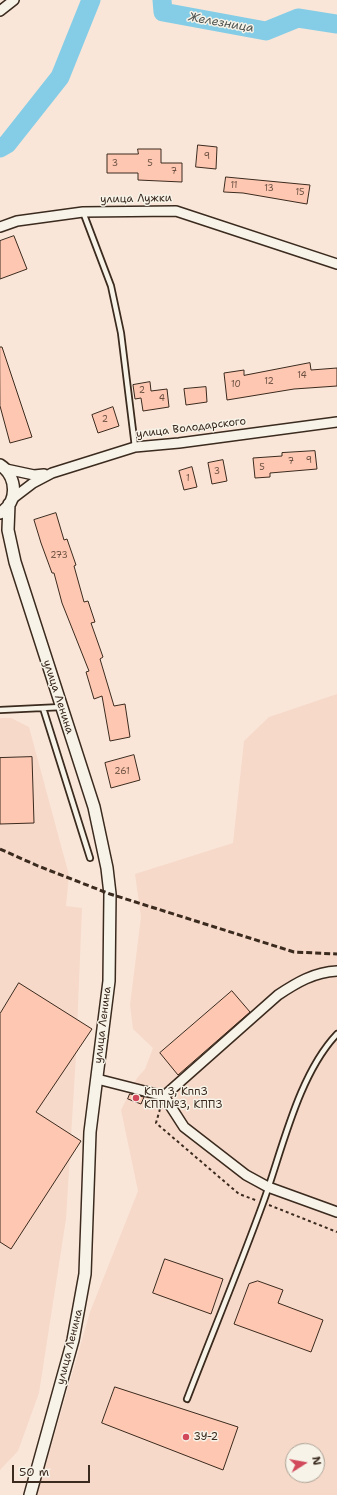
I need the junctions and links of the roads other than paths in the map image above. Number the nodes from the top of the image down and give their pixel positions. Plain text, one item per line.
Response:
1 (14, 0) edge
2 (0, 11) edge
3 (82, 212) junction
4 (0, 227) edge
5 (337, 264) edge
6 (337, 422) edge
7 (135, 447) junction
8 (3, 467) edge
9 (52, 473) junction
10 (11, 502) junction
11 (0, 513) edge
12 (0, 536) edge
13 (15, 562) junction
14 (62, 707) junction
15 (43, 708) junction
16 (0, 710) edge
17 (90, 858) dead end
18 (337, 971) edge
19 (337, 1034) edge
20 (97, 1079) junction
21 (164, 1096) junction
22 (268, 1187) junction
23 (337, 1212) edge
24 (187, 1399) dead end
25 (30, 1495) edge

1 - 2 street
3 - 4 street, улица Лужки
3 - 5 street, улица Лужки
3 - 7 lane
6 - 7 street, улица Володарского
7 - 9 street, улица Володарского
8 - 9 street
8 - 10 street
9 - 10 street
10 - 11 street
10 - 13 street
12 - 13 street
13 - 14 street, улица Ленина
14 - 15 lane
14 - 20 street, улица Ленина
15 - 16 lane
15 - 17 lane
18 - 21 street
19 - 22 lane
20 - 21 street
20 - 25 street, улица Ленина
21 - 22 street
22 - 23 street
22 - 24 lane

